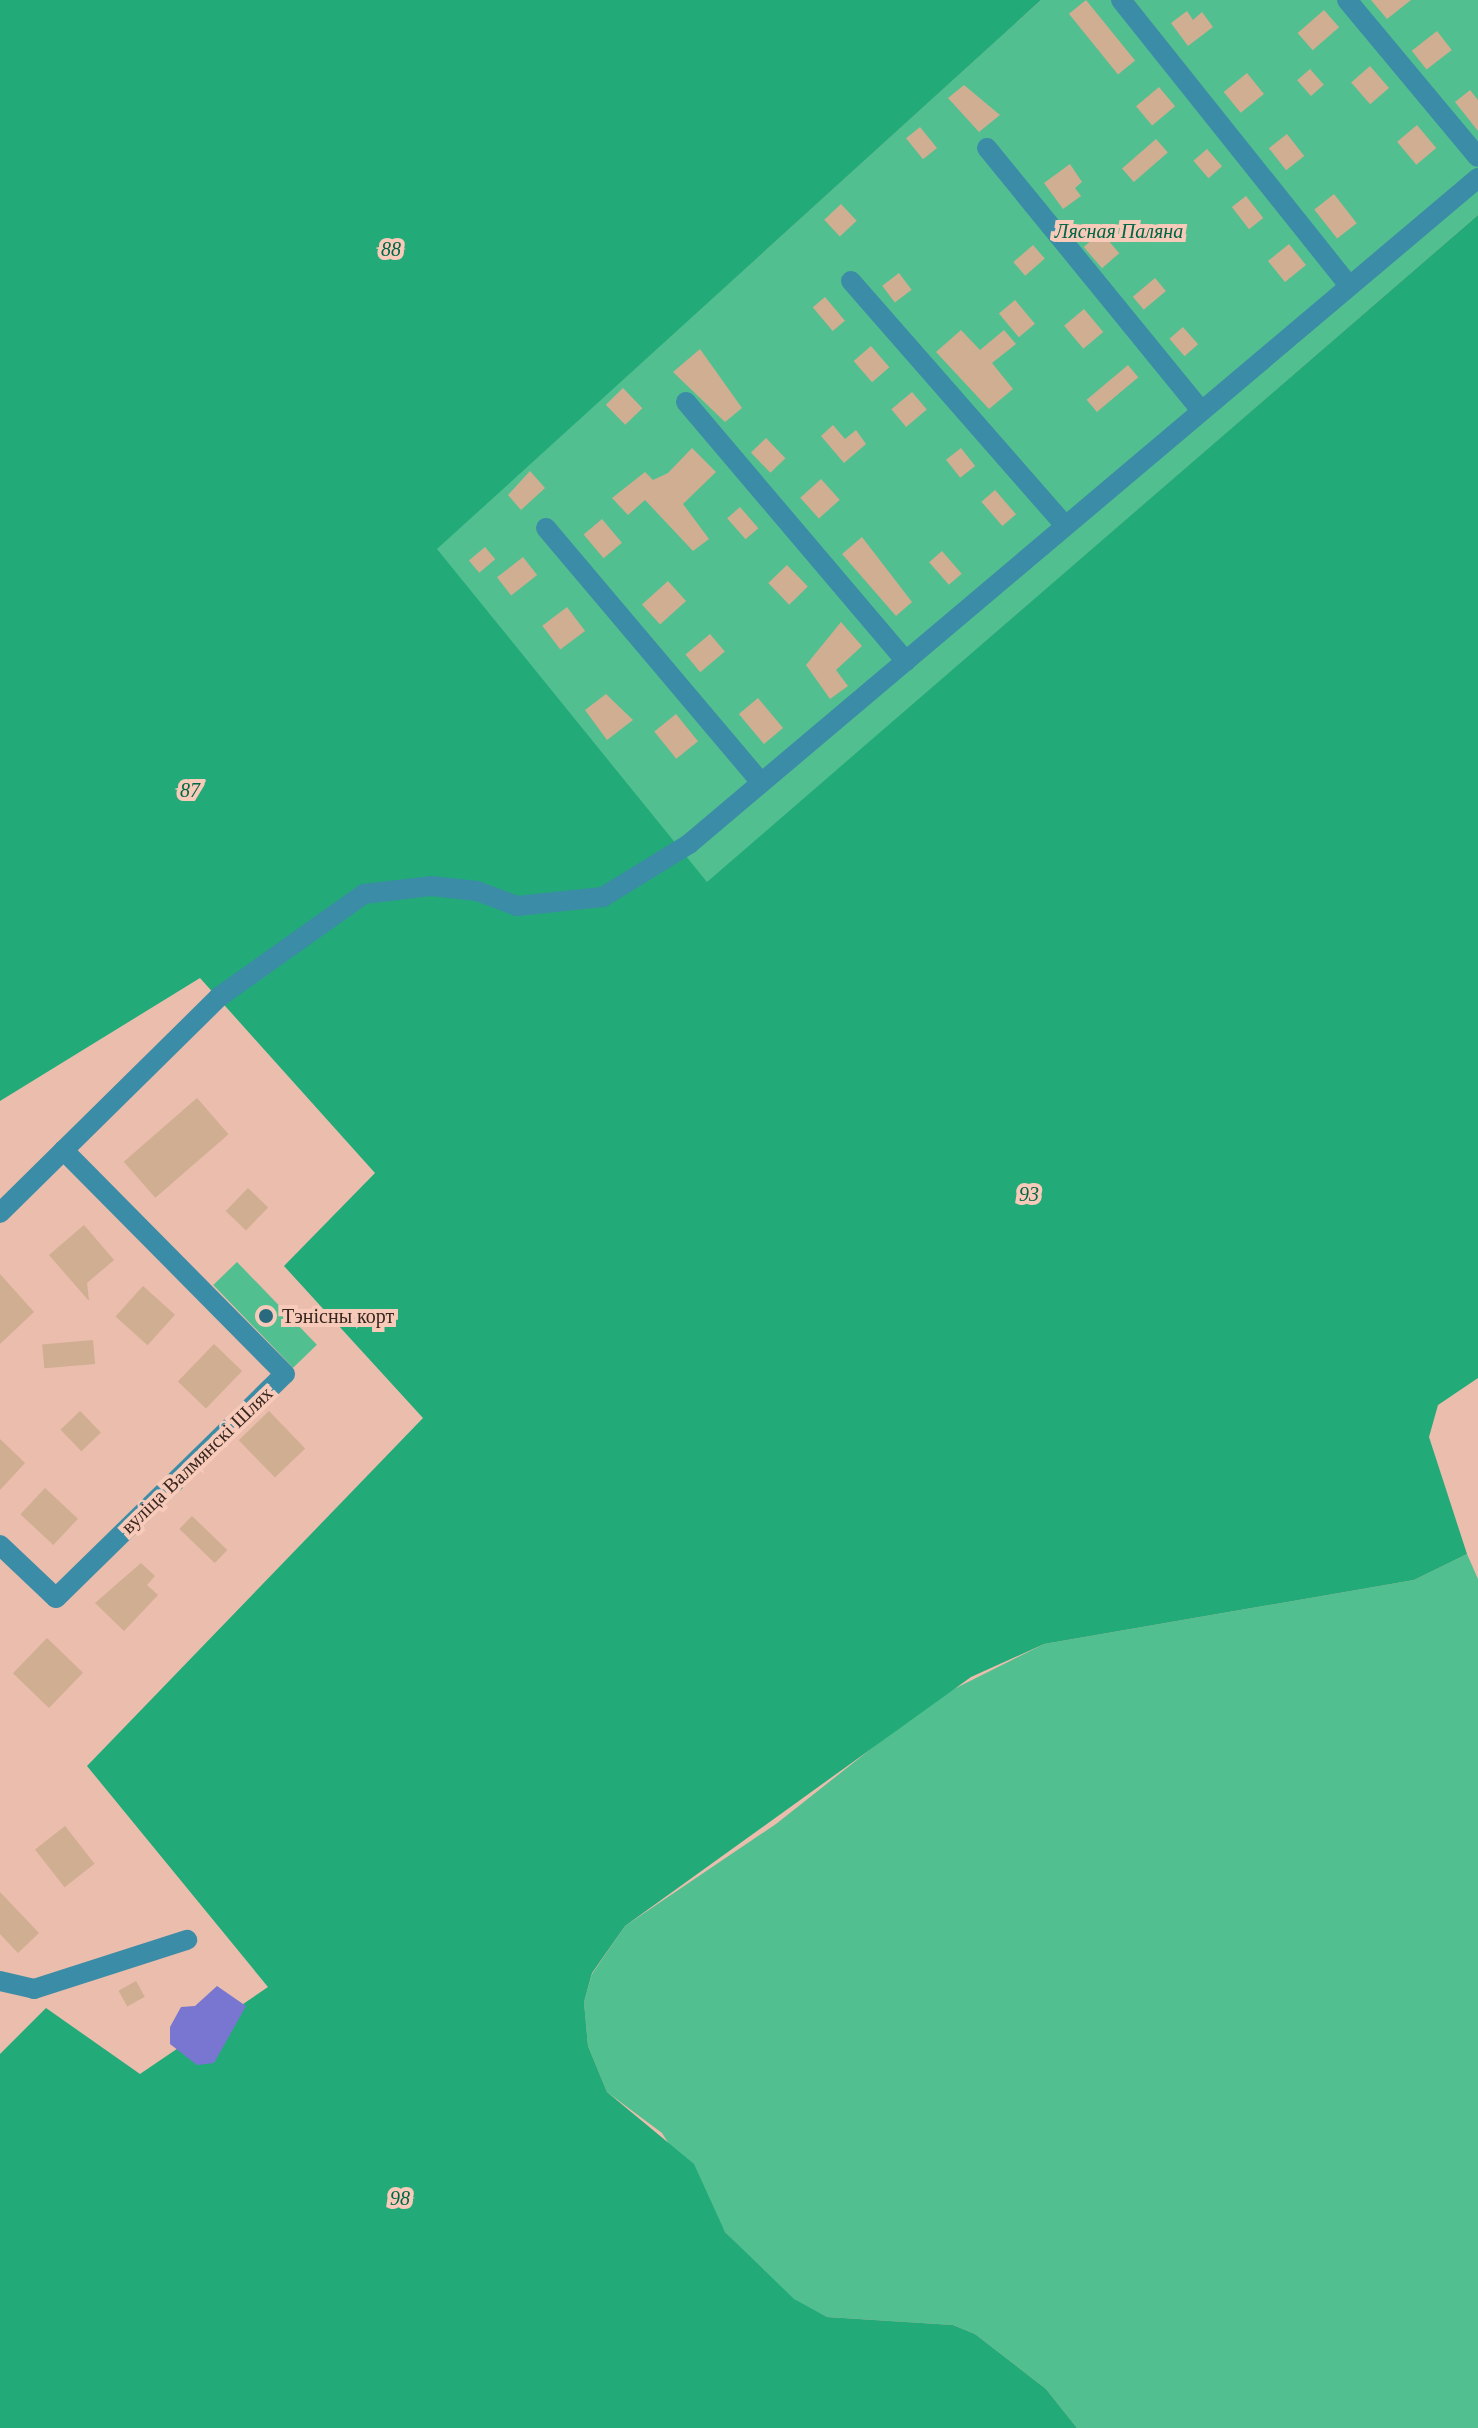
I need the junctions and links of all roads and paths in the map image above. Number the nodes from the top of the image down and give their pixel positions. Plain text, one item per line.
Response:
1 (1121, 0) edge
2 (1347, 0) edge
3 (987, 148) dead end
4 (1478, 157) edge
5 (1478, 178) edge
6 (851, 281) dead end
7 (1348, 284) junction
8 (686, 402) dead end
9 (1199, 408) junction
10 (1064, 524) junction
11 (546, 528) dead end
12 (906, 661) junction
13 (759, 780) junction
14 (63, 1150) junction
15 (0, 1213) edge
16 (0, 1545) edge
17 (187, 1940) dead end
18 (0, 1981) edge

1 - 7 street
2 - 4 street
3 - 9 street
5 - 7 street
6 - 10 street
7 - 9 street
8 - 12 street
9 - 10 street
10 - 12 street
11 - 13 street
12 - 13 street
13 - 14 street
14 - 15 street
14 - 16 street, вуліца Валмянскі Шлях
17 - 18 street

